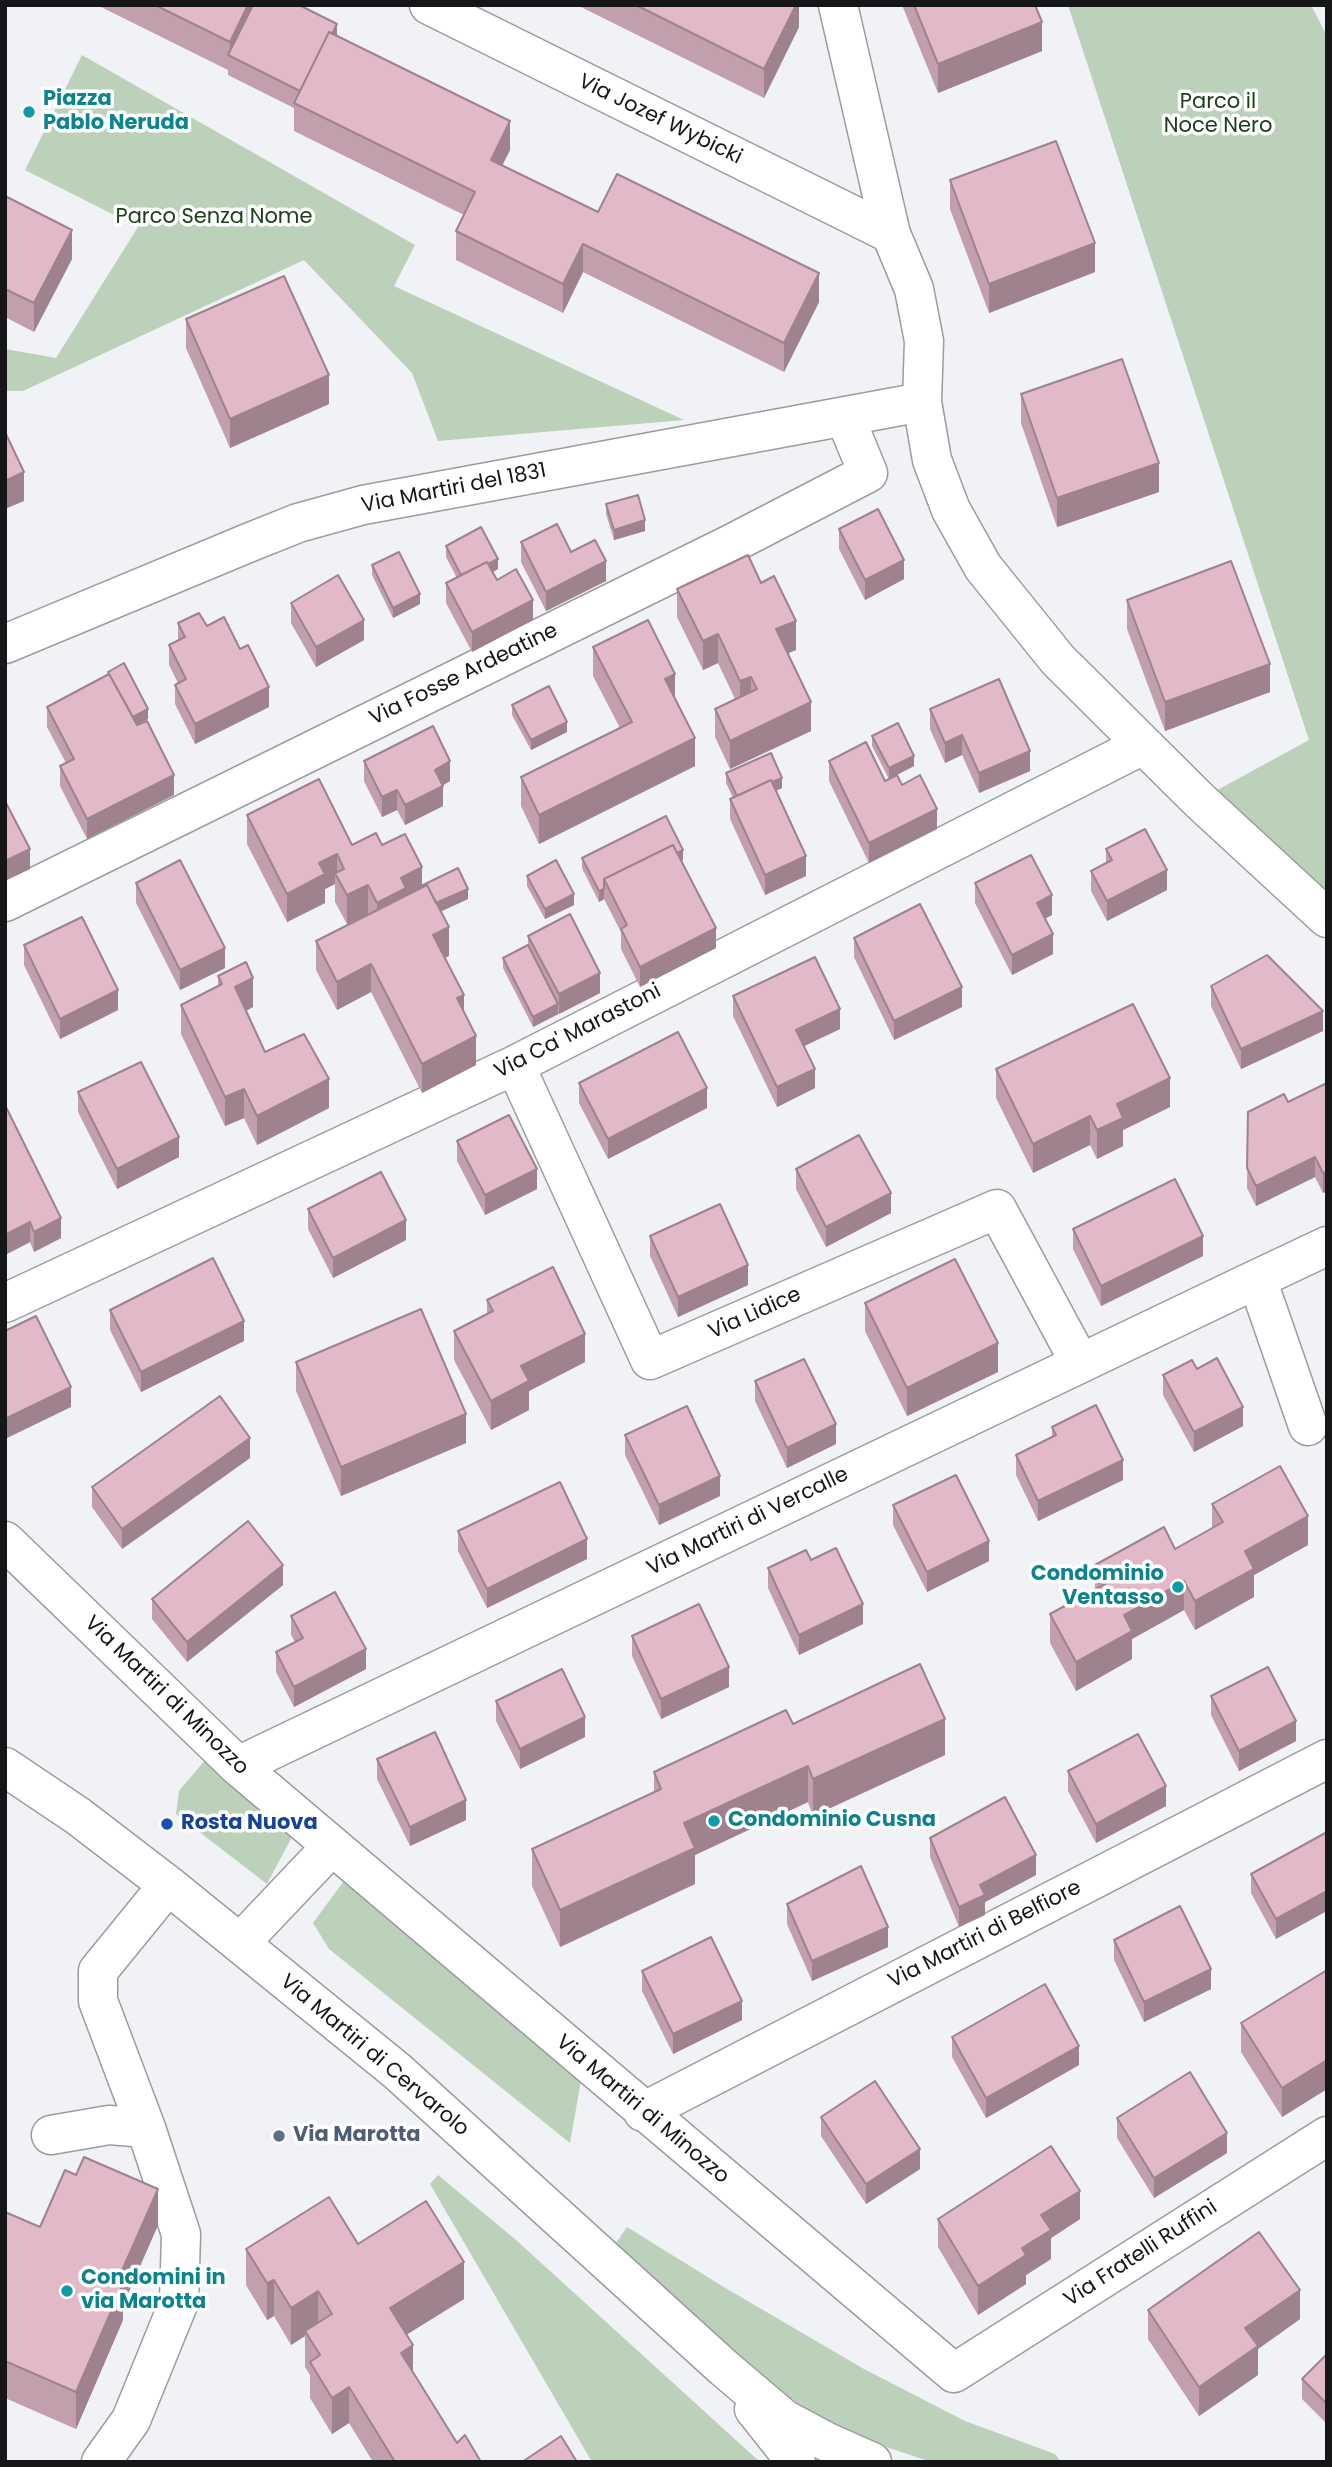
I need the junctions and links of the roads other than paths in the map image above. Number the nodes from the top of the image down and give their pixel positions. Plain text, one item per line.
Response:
1 (429, 5) edge
2 (838, 5) edge
3 (891, 234) junction
4 (922, 402) junction
5 (845, 417) junction
6 (5, 645) edge
7 (1143, 745) junction
8 (5, 902) edge
9 (1327, 918) edge
10 (514, 1065) junction
11 (1327, 1246) edge
12 (1257, 1279) junction
13 (5, 1303) edge
14 (1080, 1363) junction
15 (1308, 1426) dead end
16 (5, 1541) edge
17 (1327, 1759) edge
18 (238, 1766) junction
19 (5, 1767) edge
20 (332, 1846) junction
21 (168, 1885) junction
22 (240, 1943) junction
23 (643, 2112) junction
24 (146, 2128) junction
25 (51, 2135) dead end
26 (1327, 2136) edge
27 (723, 2368) junction
28 (954, 2373) joint
29 (101, 2462) edge
30 (796, 2462) edge
31 (872, 2462) edge

1 - 3 street, Via Jozef Wybicki
2 - 3 street
3 - 4 street
4 - 5 street, Via Martiri del 1831
4 - 7 street
5 - 6 street, Via Martiri del 1831
5 - 8 street, Via Fosse Ardeatine
7 - 9 street
7 - 10 street, Via Ca' Marastoni
10 - 13 street, Via Ca' Marastoni
10 - 14 street, Via Lidice
11 - 12 street, Via Martiri di Vercalle
12 - 14 street, Via Martiri di Vercalle
12 - 15 street
14 - 18 street, Via Martiri di Vercalle
16 - 18 street, Via Martiri di Minozzo
17 - 23 street, Via Martiri di Belfiore
18 - 20 street, Via Martiri di Minozzo
19 - 21 street, Via Martiri di Cervarolo
20 - 22 street
20 - 23 street, Via Martiri di Minozzo
21 - 22 street, Via Martiri di Cervarolo
21 - 24 street
22 - 27 street, Via Martiri di Cervarolo
23 - 28 street, Via Martiri di Minozzo
24 - 25 street
24 - 29 street
26 - 28 street, Via Fratelli Ruffini
27 - 30 street, Via Martiri di Cervarolo
27 - 31 street, Via Martiri di Cervarolo

